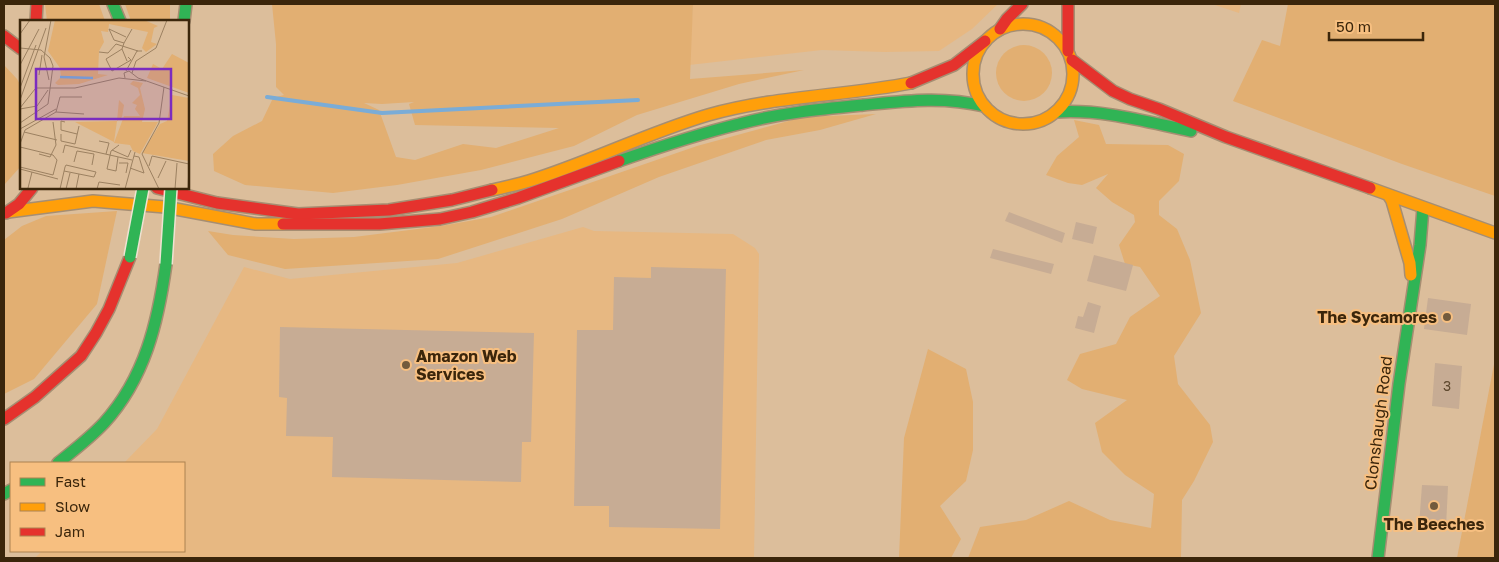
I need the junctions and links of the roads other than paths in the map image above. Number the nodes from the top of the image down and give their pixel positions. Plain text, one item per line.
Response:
1 (36, 4) edge
2 (113, 4) edge
3 (186, 4) edge
4 (1022, 4) edge
5 (1068, 4) edge
6 (36, 20) edge
7 (120, 20) edge
8 (184, 20) edge
9 (1000, 29) junction
10 (4, 36) edge
11 (985, 41) junction
12 (20, 48) edge
13 (1070, 55) junction
14 (984, 106) junction
15 (1057, 112) junction
16 (1226, 137) junction
17 (31, 189) edge
18 (143, 189) edge
19 (160, 189) edge
20 (171, 189) edge
21 (1389, 196) junction
22 (1423, 208) junction
23 (6, 213) edge
24 (1495, 233) edge
25 (1414, 293) junction
26 (4, 419) edge
27 (59, 462) edge
28 (1378, 558) edge

1 - 6 main road
2 - 7 main road
3 - 8 main road
4 - 9 main road
5 - 13 main road
9 - 11 main road
9 - 13 main road
10 - 12 main road
11 - 14 main road
11 - 19 main road
13 - 15 main road
13 - 16 main road
14 - 15 main road
14 - 23 main road
15 - 16 main road
16 - 21 main road
17 - 23 main road
18 - 26 main road, bridge
20 - 27 main road, bridge
21 - 22 main road
21 - 25 main road, Clonshaugh Road
22 - 24 main road
22 - 25 main road, Clonshaugh Road
25 - 28 main road, Clonshaugh Road

